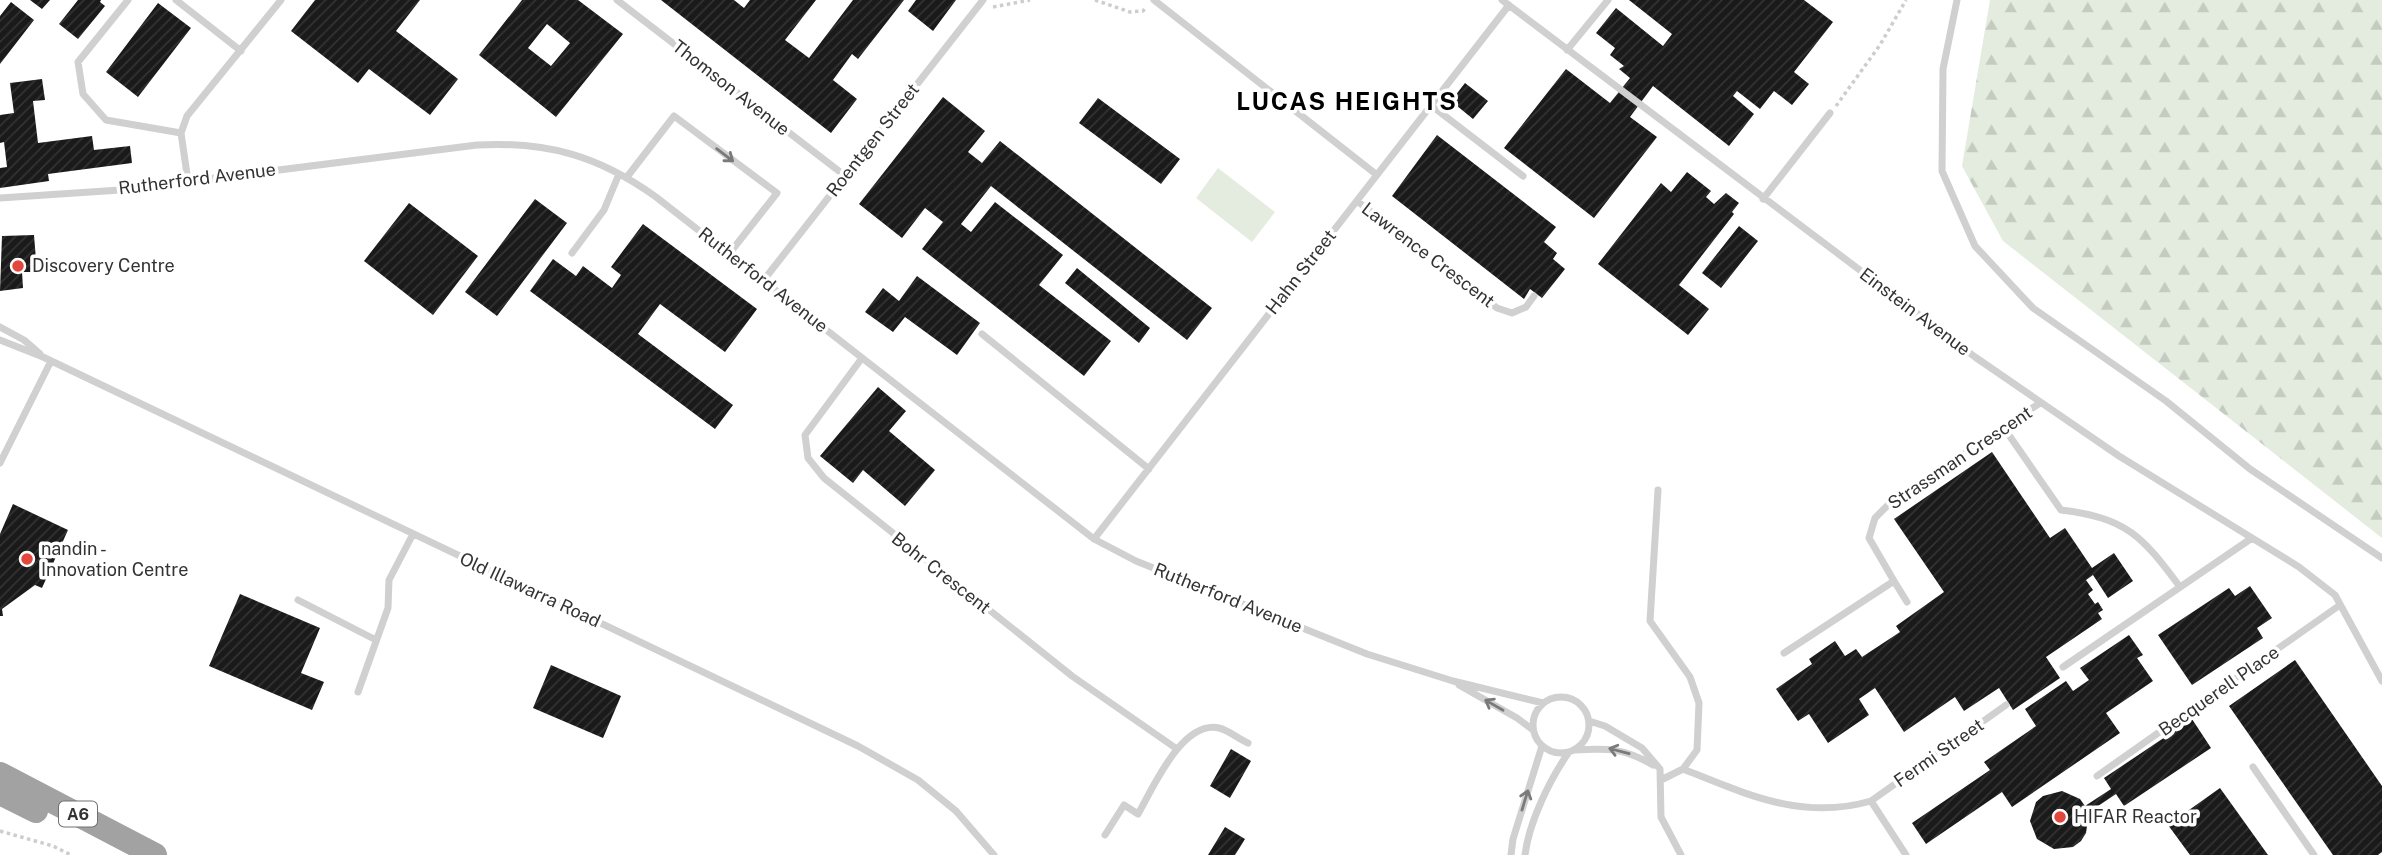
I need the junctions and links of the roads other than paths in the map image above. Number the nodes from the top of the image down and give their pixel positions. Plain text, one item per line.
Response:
1 (128, 0) edge
2 (176, 0) edge
3 (281, 0) edge
4 (617, 0) edge
5 (983, 0) edge
6 (1153, 0) edge
7 (1608, 0) edge
8 (1957, 0) edge
9 (629, 3) edge
10 (1505, 3) edge
11 (1567, 50) junction
12 (241, 51) junction
13 (1432, 106) junction
14 (1830, 113) road end
15 (181, 133) junction
16 (623, 175) junction
17 (844, 175) junction
18 (1377, 175) junction
19 (1523, 176) dead end
20 (188, 181) junction
21 (0, 198) edge
22 (1763, 199) junction
23 (1357, 201) junction
24 (572, 253) dead end
25 (729, 254) junction
26 (763, 281) junction
27 (1534, 296) dead end
28 (0, 327) edge
29 (982, 334) dead end
30 (0, 340) edge
31 (862, 358) junction
32 (47, 359) junction
33 (2040, 403) junction
34 (2004, 428) junction
35 (0, 463) edge
36 (1149, 469) junction
37 (1658, 490) dead end
38 (413, 534) junction
39 (2252, 538) junction
40 (1094, 539) junction
41 (2382, 558) edge
42 (1894, 580) junction
43 (2180, 587) junction
44 (298, 600) dead end
45 (1907, 602) dead end
46 (2340, 605) junction
47 (376, 640) junction
48 (1784, 653) dead end
49 (2063, 667) dead end
50 (1453, 681) junction
51 (2382, 681) edge
52 (358, 692) dead end
53 (1543, 703) junction
54 (2006, 705) dead end
55 (1589, 721) junction
56 (1533, 730) junction
57 (1248, 743) dead end
58 (1542, 746) junction
59 (1177, 749) junction
60 (1572, 751) junction
61 (2253, 767) dead end
62 (1660, 769) junction
63 (1683, 769) junction
64 (0, 774) edge
65 (2097, 776) dead end
66 (1661, 780) junction
67 (0, 793) edge
68 (1871, 801) junction
69 (1105, 835) dead end
70 (129, 855) edge
71 (155, 855) edge
72 (995, 855) edge
73 (1511, 855) edge
74 (1525, 855) edge
75 (1681, 855) edge
76 (1906, 855) edge
77 (2314, 855) edge

1 - 15 lane
2 - 12 lane
3 - 12 lane
4 - 9 lane, Thomson Avenue
5 - 17 lane, Roentgen Street
6 - 18 lane
7 - 11 lane
8 - 41 lane
9 - 17 lane, Thomson Avenue
10 - 11 lane, Einstein Avenue
10 - 13 lane, Hahn Street
11 - 22 lane, Einstein Avenue
12 - 15 lane
13 - 18 lane, Hahn Street
13 - 19 lane
14 - 22 lane
15 - 20 lane
16 - 20 lane, Rutherford Avenue
16 - 24 lane
16 - 25 lane, Rutherford Avenue
16 -> 25 lane
17 - 26 lane, Roentgen Street
18 - 23 lane, Hahn Street
20 - 21 lane, Rutherford Avenue
22 - 33 lane, Einstein Avenue
23 - 27 lane, Lawrence Crescent
23 - 36 lane, Hahn Street
25 - 26 lane, Rutherford Avenue
26 - 31 lane, Rutherford Avenue
28 - 32 lane, Old Illawarra Road
29 - 36 lane
30 - 32 lane, Old Illawarra Road
31 - 40 lane, Rutherford Avenue
31 - 59 lane, Bohr Crescent
32 - 35 lane
32 - 38 lane, Old Illawarra Road
33 - 34 lane, Strassman Crescent
33 - 39 lane, Einstein Avenue
34 - 42 lane, Strassman Crescent
34 - 43 lane
36 - 40 lane, Hahn Street
37 - 63 lane
38 - 47 lane
38 - 72 lane, Old Illawarra Road
39 - 43 lane
39 - 46 lane, Einstein Avenue
40 - 50 lane, Rutherford Avenue
42 - 45 lane, Strassman Crescent
42 - 48 lane
43 - 49 lane
44 - 47 lane
46 - 51 lane, Einstein Avenue
46 - 65 lane, Becquerell Place
47 - 52 lane
50 - 53 lane, Rutherford Avenue
56 -> 50 lane, Rutherford Avenue
53 - 55 lane
53 - 56 lane
54 - 68 lane, Fermi Street
55 - 60 lane
55 - 62 lane
56 - 58 lane
57 - 59 lane
58 - 60 lane
73 -> 58 lane
59 - 69 lane
62 -> 60 lane
60 - 74 lane
61 - 77 lane
62 - 66 lane
63 - 66 lane
63 - 68 lane
64 - 71 highway, A6
66 - 75 lane
67 - 70 highway, A6
68 - 76 lane

